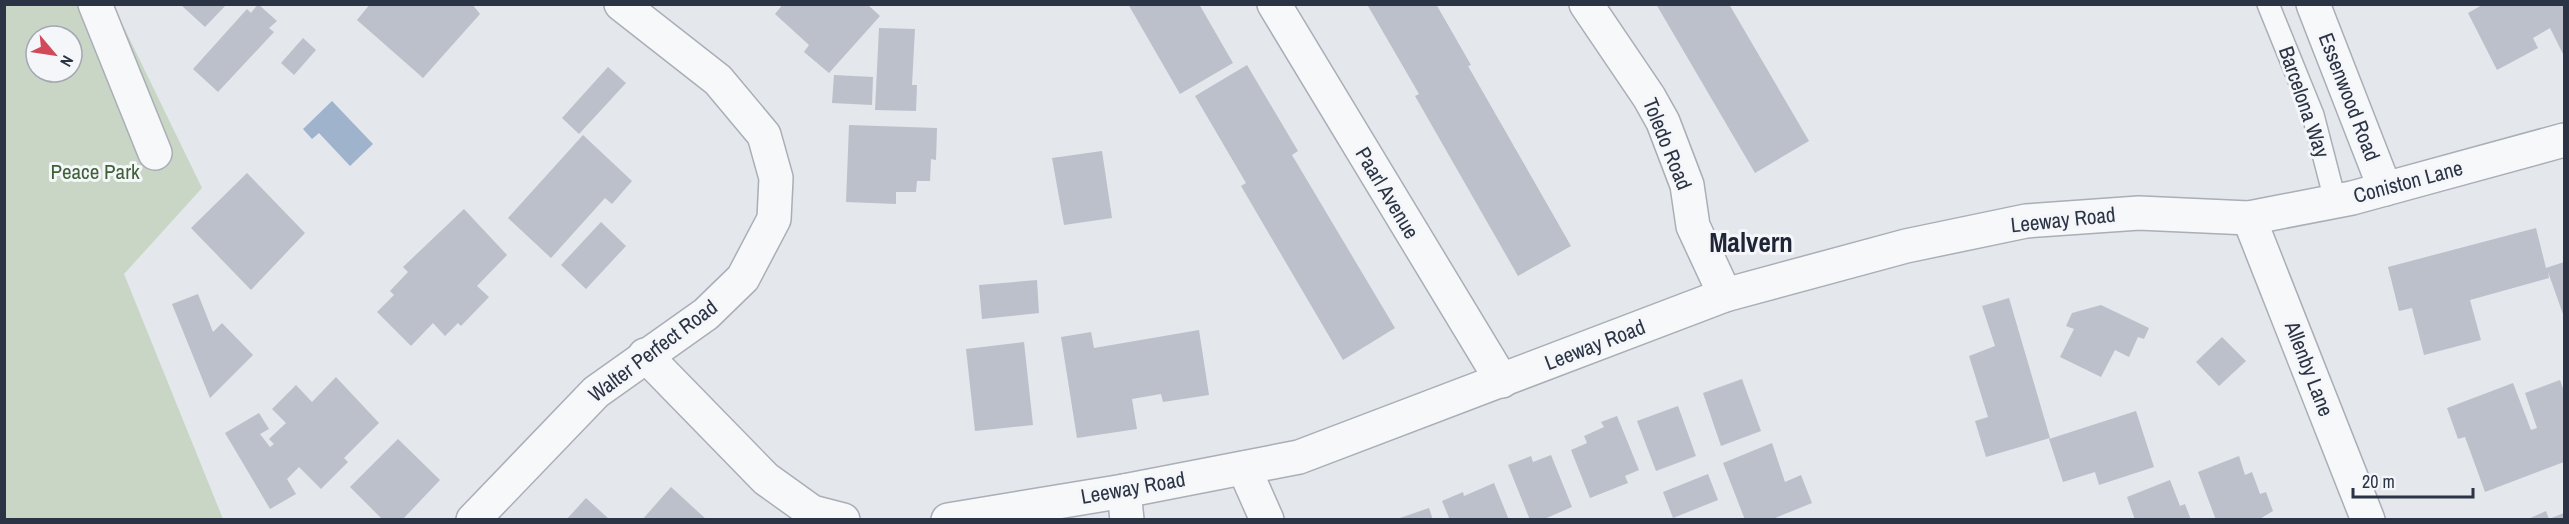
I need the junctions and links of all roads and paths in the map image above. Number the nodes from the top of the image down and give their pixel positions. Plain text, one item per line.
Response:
1 (95, 4) edge
2 (621, 4) edge
3 (1274, 4) edge
4 (1586, 4) edge
5 (2268, 4) edge
6 (2313, 4) edge
7 (2565, 141) edge
8 (155, 153) dead end
9 (2385, 189) junction
10 (2335, 200) junction
11 (2250, 218) junction
12 (1725, 295) junction
13 (645, 355) junction
14 (1502, 381) junction
15 (1244, 468) junction
16 (1125, 505) edge
17 (473, 519) edge
18 (843, 519) edge
19 (948, 519) edge
20 (1268, 519) edge
21 (2368, 519) edge

1 - 8 street
2 - 13 street, Walter Perfect Road
3 - 14 street, Paarl Avenue
4 - 12 street, Toledo Road
5 - 10 lane, Barcelona Way
6 - 9 street, Essenwood Road
7 - 9 street, Coniston Lane
9 - 10 street, Coniston Lane
10 - 11 street, Coniston Lane
11 - 12 street, Leeway Road
11 - 21 street, Allenby Lane
12 - 14 street, Leeway Road
13 - 17 street, Walter Perfect Road
13 - 18 street
14 - 15 street, Leeway Road
15 - 16 street, Leeway Road
15 - 20 street
16 - 19 street, Leeway Road

